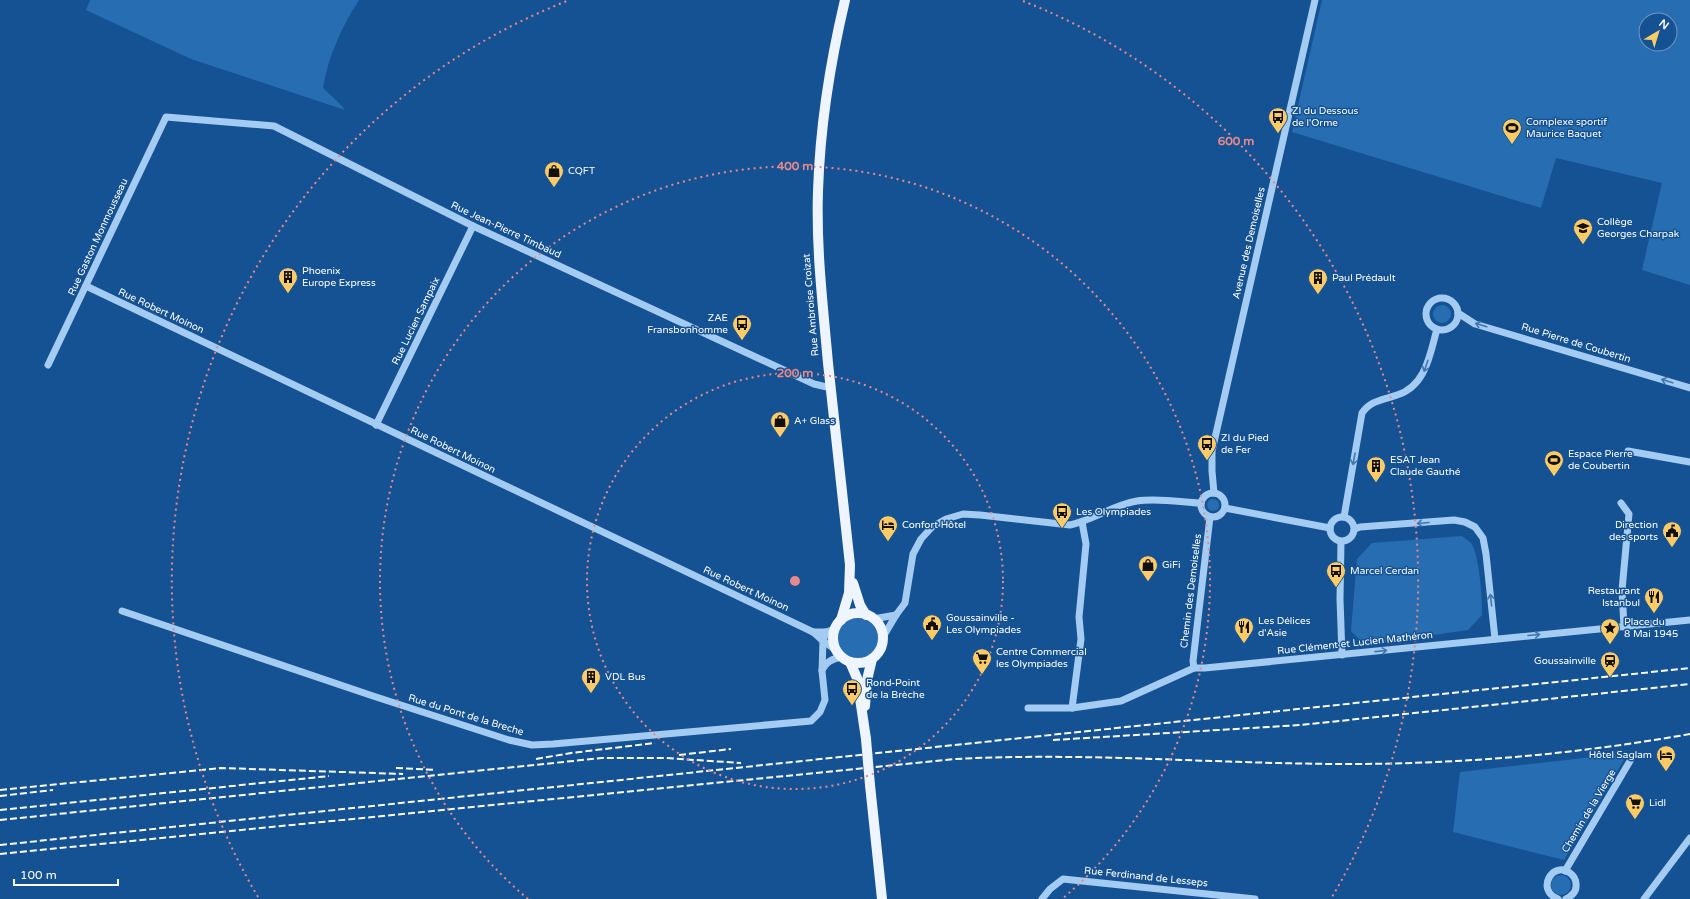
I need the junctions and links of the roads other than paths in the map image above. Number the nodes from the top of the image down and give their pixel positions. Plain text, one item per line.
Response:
1 (845, 0) edge
2 (1315, 0) edge
3 (166, 117) joint
4 (473, 226) junction
5 (86, 286) junction
6 (1458, 313) junction
7 (1437, 329) junction
8 (48, 365) dead end
9 (831, 388) junction
10 (1690, 388) edge
11 (376, 425) junction
12 (1628, 451) dead end
13 (1690, 462) edge
14 (1214, 493) junction
15 (1201, 503) junction
16 (1621, 503) dead end
17 (1225, 508) junction
18 (1210, 517) junction
19 (1344, 517) junction
20 (1082, 522) junction
21 (1330, 528) junction
22 (1354, 529) junction
23 (1341, 542) junction
24 (850, 565) junction
25 (122, 611) dead end
26 (896, 615) junction
27 (870, 617) junction
28 (841, 620) junction
29 (1690, 620) edge
30 (1624, 627) junction
31 (831, 630) junction
32 (813, 632) junction
33 (883, 637) junction
34 (1495, 639) junction
35 (823, 641) junction
36 (1342, 655) junction
37 (842, 656) junction
38 (872, 659) junction
39 (1194, 668) junction
40 (822, 671) junction
41 (1028, 708) dead end
42 (1072, 708) junction
43 (864, 726) junction
44 (1630, 761) dead end
45 (1690, 838) edge
46 (1565, 871) junction
47 (882, 899) edge
48 (1042, 899) edge
49 (1255, 899) edge
50 (1556, 899) edge
51 (1566, 899) edge
52 (1644, 899) edge

1 - 9 main road, Rue Ambroise Croizat
2 - 14 street, Avenue des Demoiselles
3 - 4 street, Rue Jean-Pierre Timbaud
3 - 5 street, Rue Gaston Monmousseau
4 - 9 street, Rue Jean-Pierre Timbaud
4 - 11 street, Rue Lucien Sampaix
5 - 8 street, Rue Gaston Monmousseau
5 - 11 street, Rue Robert Moinon
6 - 7 street
6 - 7 street
10 -> 6 street, Rue Pierre de Coubertin
7 -> 19 street
9 - 24 main road, Rue Ambroise Croizat
11 - 32 street, Rue Robert Moinon
12 - 13 street
14 - 15 street
14 - 17 street
15 - 18 street
15 - 20 street
16 - 30 street
17 - 18 street
17 - 21 street
18 - 39 street, Chemin des Demoiselles
19 - 21 street
19 - 22 street
20 - 26 street
20 - 42 street
21 - 23 street
22 - 23 street
34 -> 22 street
23 - 36 street
24 - 27 main road
24 - 28 main road
25 - 40 street, Rue du Pont de la Breche
26 - 27 street
26 - 33 street
27 - 28 main road
27 - 33 main road
28 - 31 main road
29 - 30 street, Rue Clément et Lucien Mathéron
34 -> 30 street, Rue Clément et Lucien Mathéron
31 - 32 street, Rue Robert Moinon
31 - 35 street, Rue du Pont de la Breche
31 - 37 main road
32 - 35 street, Rue Robert Moinon
33 - 38 main road
36 -> 34 street, Rue Clément et Lucien Mathéron
35 - 37 street, Rue Robert Moinon
35 - 40 street, Rue du Pont de la Breche
36 - 39 street, Rue Clément et Lucien Mathéron
37 - 38 main road
37 - 40 street
37 - 43 main road
38 - 43 main road
39 - 42 street, Rue Clément et Lucien Mathéron
41 - 42 street, Rue Clément et Lucien Mathéron
43 - 47 main road, bridge
44 - 46 street, Chemin de la Vierge
45 - 52 street
46 - 50 street
46 - 51 street
48 - 49 street, Rue Ferdinand de Lesseps

